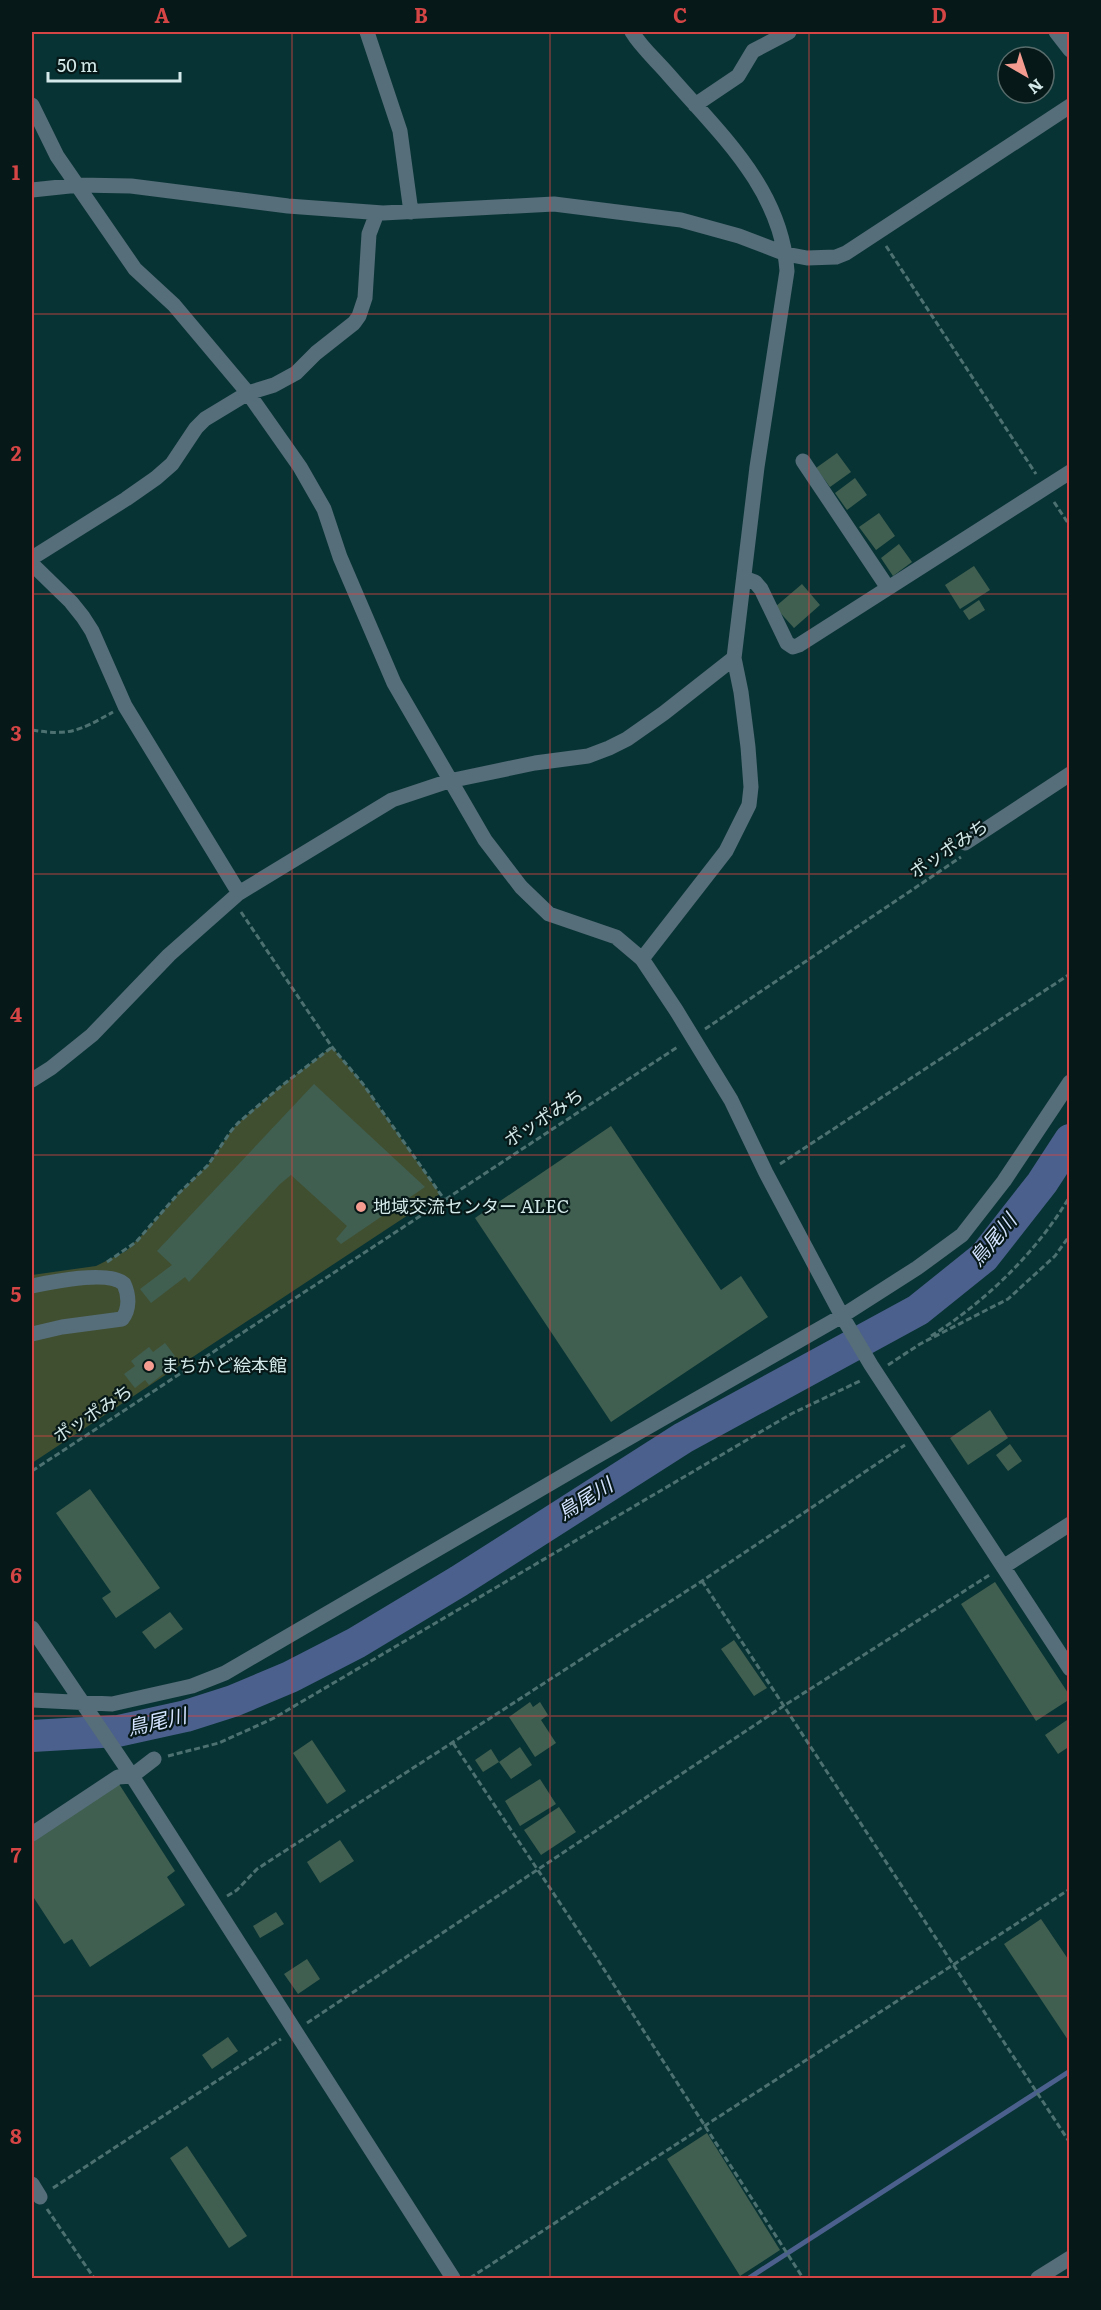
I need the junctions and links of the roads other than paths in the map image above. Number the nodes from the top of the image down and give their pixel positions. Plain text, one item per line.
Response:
1 (367, 32) edge
2 (632, 32) edge
3 (789, 32) edge
4 (1056, 32) edge
5 (1070, 50) edge
6 (32, 105) edge
7 (695, 105) junction
8 (1070, 106) edge
9 (79, 185) junction
10 (32, 190) edge
11 (411, 212) junction
12 (377, 213) junction
13 (786, 254) junction
14 (249, 393) junction
15 (803, 461) dead end
16 (1070, 472) edge
17 (32, 558) edge
18 (32, 564) edge
19 (744, 578) junction
20 (888, 588) junction
21 (734, 658) junction
22 (1070, 774) edge
23 (449, 781) junction
24 (968, 847) road end
25 (235, 896) junction
26 (642, 958) junction
27 (32, 1080) edge
28 (1070, 1082) edge
29 (32, 1286) edge
30 (845, 1320) junction
31 (32, 1334) edge
32 (1070, 1524) edge
33 (1004, 1567) junction
34 (32, 1628) edge
35 (1070, 1669) edge
36 (32, 1700) edge
37 (83, 1703) junction
38 (154, 1760) road end
39 (129, 1770) junction
40 (32, 1834) edge
41 (1070, 2258) edge
42 (453, 2278) edge
43 (1038, 2278) edge

1 - 11 street
2 - 7 street
3 - 7 street
4 - 5 street
6 - 9 street
7 - 13 street
8 - 13 street
9 - 10 street
9 - 12 street
9 - 14 street
11 - 12 street
11 - 13 street
12 - 14 street
13 - 19 street
14 - 17 street
14 - 23 street
15 - 20 street
16 - 20 street
18 - 25 street
19 - 20 street
19 - 21 street
21 - 23 street
21 - 26 street
22 - 24 street
23 - 25 street
23 - 26 street
25 - 27 street
26 - 30 street
28 - 30 street
29 - 31 street
30 - 33 street
30 - 37 street
32 - 33 street
33 - 35 street
34 - 37 street
36 - 37 street
37 - 39 street
38 - 39 street
39 - 40 street
39 - 42 street
41 - 43 street

